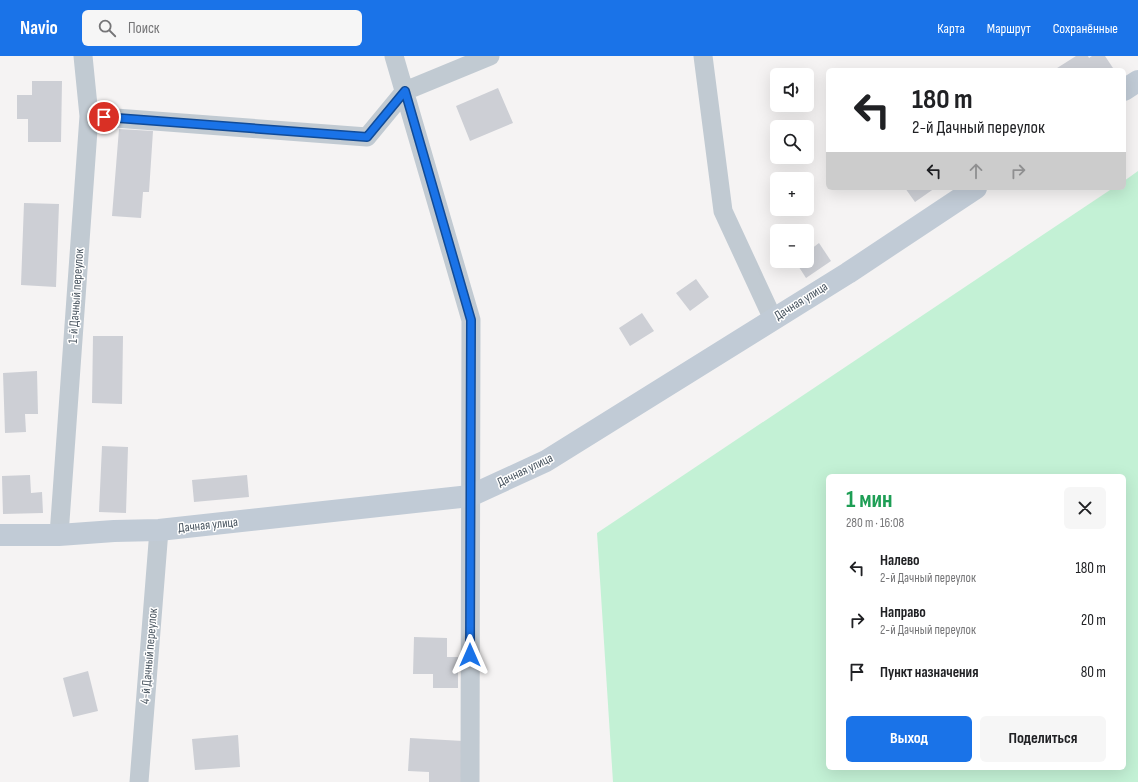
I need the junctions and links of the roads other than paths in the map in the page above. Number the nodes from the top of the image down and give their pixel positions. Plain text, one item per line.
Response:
1 (83, 56) edge
2 (394, 56) edge
3 (490, 56) edge
4 (703, 56) edge
5 (1138, 81) edge
6 (1126, 89) edge
7 (405, 91) junction
8 (89, 116) junction
9 (973, 190) edge
10 (772, 319) junction
11 (470, 496) junction
12 (159, 530) junction
13 (0, 535) edge
14 (59, 535) junction
15 (139, 782) edge
16 (470, 782) edge

1 - 8 street, 1-й Дачный переулок
2 - 7 street
3 - 7 street
4 - 10 street
5 - 6 street
7 - 8 street
7 - 11 street
8 - 14 street, 1-й Дачный переулок
9 - 10 street, Дачная улица
10 - 11 street, Дачная улица
11 - 12 street, Дачная улица
11 - 16 street
12 - 14 street, Дачная улица
12 - 15 street, 4-й Дачный переулок
13 - 14 street, Дачная улица

